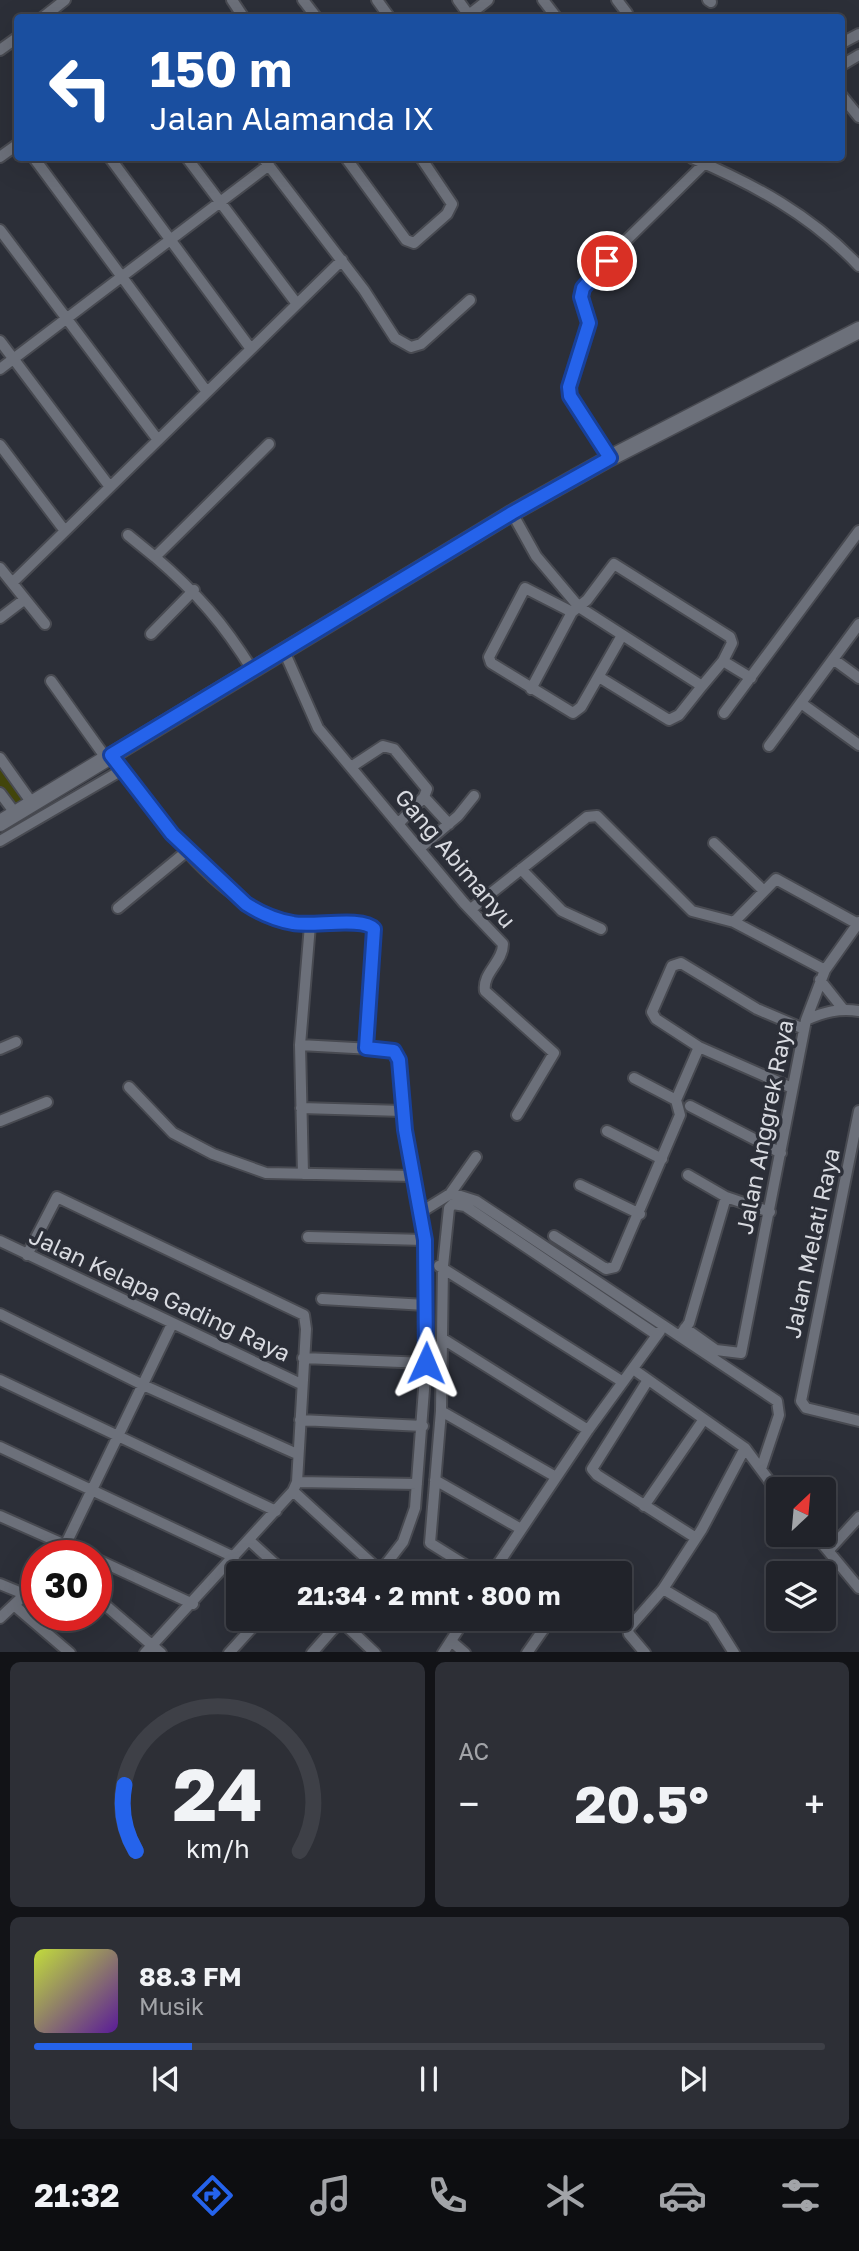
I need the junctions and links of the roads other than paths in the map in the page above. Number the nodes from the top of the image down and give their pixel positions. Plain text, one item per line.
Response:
1 (65, 0) edge
2 (303, 0) edge
3 (376, 0) edge
4 (488, 0) edge
5 (543, 0) edge
6 (617, 0) edge
7 (627, 13) dead end
8 (47, 14) edge
9 (314, 14) edge
10 (387, 14) edge
11 (472, 14) edge
12 (554, 14) edge
13 (845, 100) edge
14 (859, 117) edge
15 (36, 161) edge
16 (112, 161) edge
17 (189, 161) edge
18 (266, 161) edge
19 (348, 161) edge
20 (423, 161) edge
21 (707, 161) edge
22 (710, 161) edge
23 (220, 202) junction
24 (0, 230) edge
25 (171, 239) junction
26 (342, 260) junction
27 (859, 266) edge
28 (122, 276) junction
29 (470, 300) dead end
30 (297, 304) junction
31 (67, 318) junction
32 (859, 330) edge
33 (0, 341) edge
34 (251, 349) junction
35 (13, 359) junction
36 (0, 369) edge
37 (207, 392) junction
38 (158, 440) junction
39 (269, 444) dead end
40 (0, 445) edge
41 (610, 458) junction
42 (110, 488) junction
43 (512, 513) junction
44 (65, 531) junction
45 (859, 531) edge
46 (128, 535) dead end
47 (155, 557) junction
48 (0, 568) edge
49 (12, 583) junction
50 (194, 590) junction
51 (24, 599) junction
52 (575, 610) junction
53 (0, 618) edge
54 (45, 624) dead end
55 (859, 624) edge
56 (151, 634) dead end
57 (621, 637) junction
58 (284, 651) junction
59 (833, 659) junction
60 (723, 661) junction
61 (253, 671) junction
62 (599, 677) junction
63 (751, 678) junction
64 (859, 678) edge
65 (51, 681) dead end
66 (702, 686) junction
67 (531, 689) junction
68 (801, 703) junction
69 (724, 713) dead end
70 (859, 745) edge
71 (769, 746) dead end
72 (108, 757) junction
73 (0, 758) edge
74 (351, 767) junction
75 (122, 770) junction
76 (0, 793) edge
77 (474, 796) dead end
78 (424, 797) junction
79 (32, 803) junction
80 (15, 813) junction
81 (0, 823) edge
82 (399, 823) junction
83 (449, 824) junction
84 (0, 841) edge
85 (714, 843) dead end
86 (420, 848) junction
87 (187, 851) junction
88 (521, 869) junction
89 (764, 891) junction
90 (118, 908) dead end
91 (471, 909) junction
92 (734, 922) junction
93 (858, 923) edge
94 (310, 925) junction
95 (601, 929) dead end
96 (822, 975) junction
97 (843, 1009) junction
98 (859, 1011) edge
99 (805, 1024) junction
100 (16, 1042) dead end
101 (299, 1045) junction
102 (698, 1047) junction
103 (366, 1048) junction
104 (0, 1049) edge
105 (634, 1078) dead end
106 (129, 1087) dead end
107 (792, 1088) junction
108 (676, 1100) junction
109 (47, 1102) dead end
110 (690, 1106) dead end
111 (301, 1108) junction
112 (403, 1111) junction
113 (517, 1115) dead end
114 (858, 1118) edge
115 (0, 1121) edge
116 (607, 1131) dead end
117 (781, 1153) junction
118 (476, 1157) dead end
119 (662, 1159) junction
120 (303, 1174) junction
121 (414, 1175) junction
122 (688, 1175) dead end
123 (580, 1185) dead end
124 (451, 1193) junction
125 (726, 1197) junction
126 (421, 1212) junction
127 (770, 1212) junction
128 (640, 1214) junction
129 (554, 1236) dead end
130 (308, 1237) dead end
131 (425, 1240) junction
132 (0, 1241) edge
133 (27, 1255) junction
134 (426, 1264) junction
135 (443, 1266) junction
136 (322, 1299) dead end
137 (426, 1305) junction
138 (0, 1314) edge
139 (172, 1324) junction
140 (685, 1328) junction
141 (660, 1332) junction
142 (679, 1338) junction
143 (443, 1339) junction
144 (303, 1358) junction
145 (426, 1363) junction
146 (633, 1369) junction
147 (0, 1380) edge
148 (648, 1380) junction
149 (623, 1382) junction
150 (301, 1384) junction
151 (143, 1385) junction
152 (441, 1411) junction
153 (704, 1419) junction
154 (300, 1420) junction
155 (859, 1421) edge
156 (423, 1426) junction
157 (588, 1430) junction
158 (117, 1437) junction
159 (0, 1447) edge
160 (745, 1448) junction
161 (298, 1454) junction
162 (761, 1469) junction
163 (556, 1477) junction
164 (767, 1477) edge
165 (435, 1480) junction
166 (418, 1484) junction
167 (295, 1487) junction
168 (93, 1491) junction
169 (644, 1506) junction
170 (276, 1511) junction
171 (0, 1516) edge
172 (859, 1517) edge
173 (521, 1529) junction
174 (696, 1538) junction
175 (43, 1540) edge
176 (68, 1540) edge
177 (250, 1541) junction
178 (826, 1547) edge
179 (829, 1550) junction
180 (234, 1557) junction
181 (272, 1561) edge
182 (368, 1561) edge
183 (387, 1561) edge
184 (459, 1561) edge
185 (500, 1561) edge
186 (112, 1566) edge
187 (0, 1584) edge
188 (859, 1588) edge
189 (663, 1589) junction
190 (21, 1593) edge
191 (21, 1598) edge
192 (193, 1604) junction
193 (15, 1606) junction
194 (112, 1612) edge
195 (0, 1618) edge
196 (249, 1631) edge
197 (331, 1631) edge
198 (353, 1631) edge
199 (457, 1631) edge
200 (542, 1631) edge
201 (451, 1641) junction
202 (153, 1650) edge
203 (69, 1652) edge
204 (230, 1652) edge
205 (313, 1652) edge
206 (374, 1652) edge
207 (444, 1652) edge
208 (464, 1652) edge
209 (528, 1652) edge
210 (644, 1652) edge
211 (733, 1652) edge

1 - 8 street
2 - 9 street
3 - 10 street
4 - 11 street
5 - 12 street
6 - 7 street
13 - 14 street
15 - 28 street
16 - 25 street
17 - 23 street
18 - 23 street
18 - 26 street
19 - 20 street
21 - 41 street
22 - 27 street
23 - 25 street
23 - 30 street
24 - 31 street
25 - 28 street
25 - 34 street
26 - 29 street
26 - 30 street
28 - 31 street
28 - 37 street
30 - 34 street
31 - 35 street
31 - 38 street
32 - 41 street
33 - 35 street
34 - 37 street
35 - 36 street
35 - 42 street
37 - 38 street
38 - 42 street
39 - 47 street
40 - 44 street
41 - 43 street
42 - 44 street
43 - 52 street
43 - 58 street
44 - 49 street
45 - 63 street
46 - 47 street
47 - 50 street
48 - 49 street
49 - 51 street
50 - 56 street
50 - 61 street
51 - 53 street
51 - 54 street
52 - 57 street
52 - 60 street
52 - 67 street
52 - 67 street
55 - 59 street
57 - 62 street
57 - 66 street
58 - 61 street
58 - 74 street, Gang Abimanyu
59 - 64 street
59 - 68 street
60 - 63 street
60 - 66 street
61 - 72 street
62 - 66 street
62 - 67 street
63 - 69 street
65 - 72 street
68 - 70 street
68 - 71 street
72 - 75 street
72 - 79 street
73 - 79 street
74 - 78 street
74 - 82 street, Gang Abimanyu
75 - 84 street
75 - 87 street
76 - 80 street
77 - 83 street
78 - 82 street
78 - 83 street
79 - 80 street
80 - 81 street
82 - 86 street, Gang Abimanyu
83 - 86 street
85 - 89 street
86 - 91 street, Gang Abimanyu
87 - 90 street
87 - 94 street
88 - 91 street
88 - 92 street
88 - 95 street
89 - 92 street
89 - 93 street
91 - 113 street, Gang Abimanyu
92 - 96 street
93 - 96 street, Jalan Anggrek Raya
94 - 101 street
94 - 103 street
96 - 97 street
96 - 99 street, Jalan Anggrek Raya
97 - 98 street
97 - 99 street
99 - 102 street
99 - 107 street, Jalan Anggrek Raya
100 - 104 street
101 - 103 street
101 - 111 street
102 - 107 street
102 - 108 street
103 - 112 street
105 - 108 street
106 - 120 street
107 - 117 street, Jalan Anggrek Raya
108 - 119 street
109 - 115 street
110 - 117 street
111 - 112 street
111 - 120 street
112 - 121 street
114 - 155 street, Jalan Melati Raya
116 - 119 street
117 - 127 street, Jalan Anggrek Raya
118 - 124 street
119 - 128 street
120 - 121 street
121 - 126 street
122 - 125 street
123 - 128 street
124 - 126 street
124 - 141 street
125 - 127 street
125 - 140 street
126 - 131 street
127 - 140 street, Jalan Anggrek Raya
128 - 129 street
130 - 131 street
131 - 134 street
132 - 133 street, Jalan Kelapa Gading Raya
133 - 139 street, Jalan Kelapa Gading Raya
133 - 144 street
134 - 135 street
134 - 137 street
135 - 141 street
135 - 143 street
135 - 149 street
136 - 137 street
137 - 145 street
138 - 151 street
139 - 150 street, Jalan Kelapa Gading Raya
139 - 151 street
140 - 142 street
141 - 142 street
141 - 146 street
142 - 162 street
143 - 152 street
143 - 157 street
144 - 145 street
144 - 150 street
145 - 156 street
146 - 148 street
146 - 149 street
147 - 158 street
148 - 153 street
148 - 169 street
149 - 157 street
150 - 154 street
151 - 158 street
151 - 161 street
152 - 163 street
152 - 165 street
153 - 160 street
153 - 169 street
154 - 156 street
154 - 161 street
156 - 166 street
157 - 163 street
158 - 168 street
158 - 170 street
159 - 168 street
160 - 162 street
160 - 174 street
161 - 167 street
162 - 164 street
163 - 173 street
165 - 173 street
165 - 184 street
166 - 167 street
166 - 183 street
167 - 170 street
167 - 182 street
168 - 176 street
168 - 180 street
169 - 174 street
170 - 177 street
171 - 175 street
172 - 179 street
173 - 185 street
174 - 189 street
177 - 180 street
177 - 181 street
178 - 179 street
179 - 188 street
180 - 192 street
186 - 192 street
187 - 190 street
189 - 210 street
189 - 211 street
191 - 193 street
192 - 202 street
193 - 195 street
193 - 203 street
194 - 202 street
196 - 204 street
197 - 205 street
198 - 206 street
199 - 201 street
200 - 209 street
201 - 207 street
201 - 208 street

